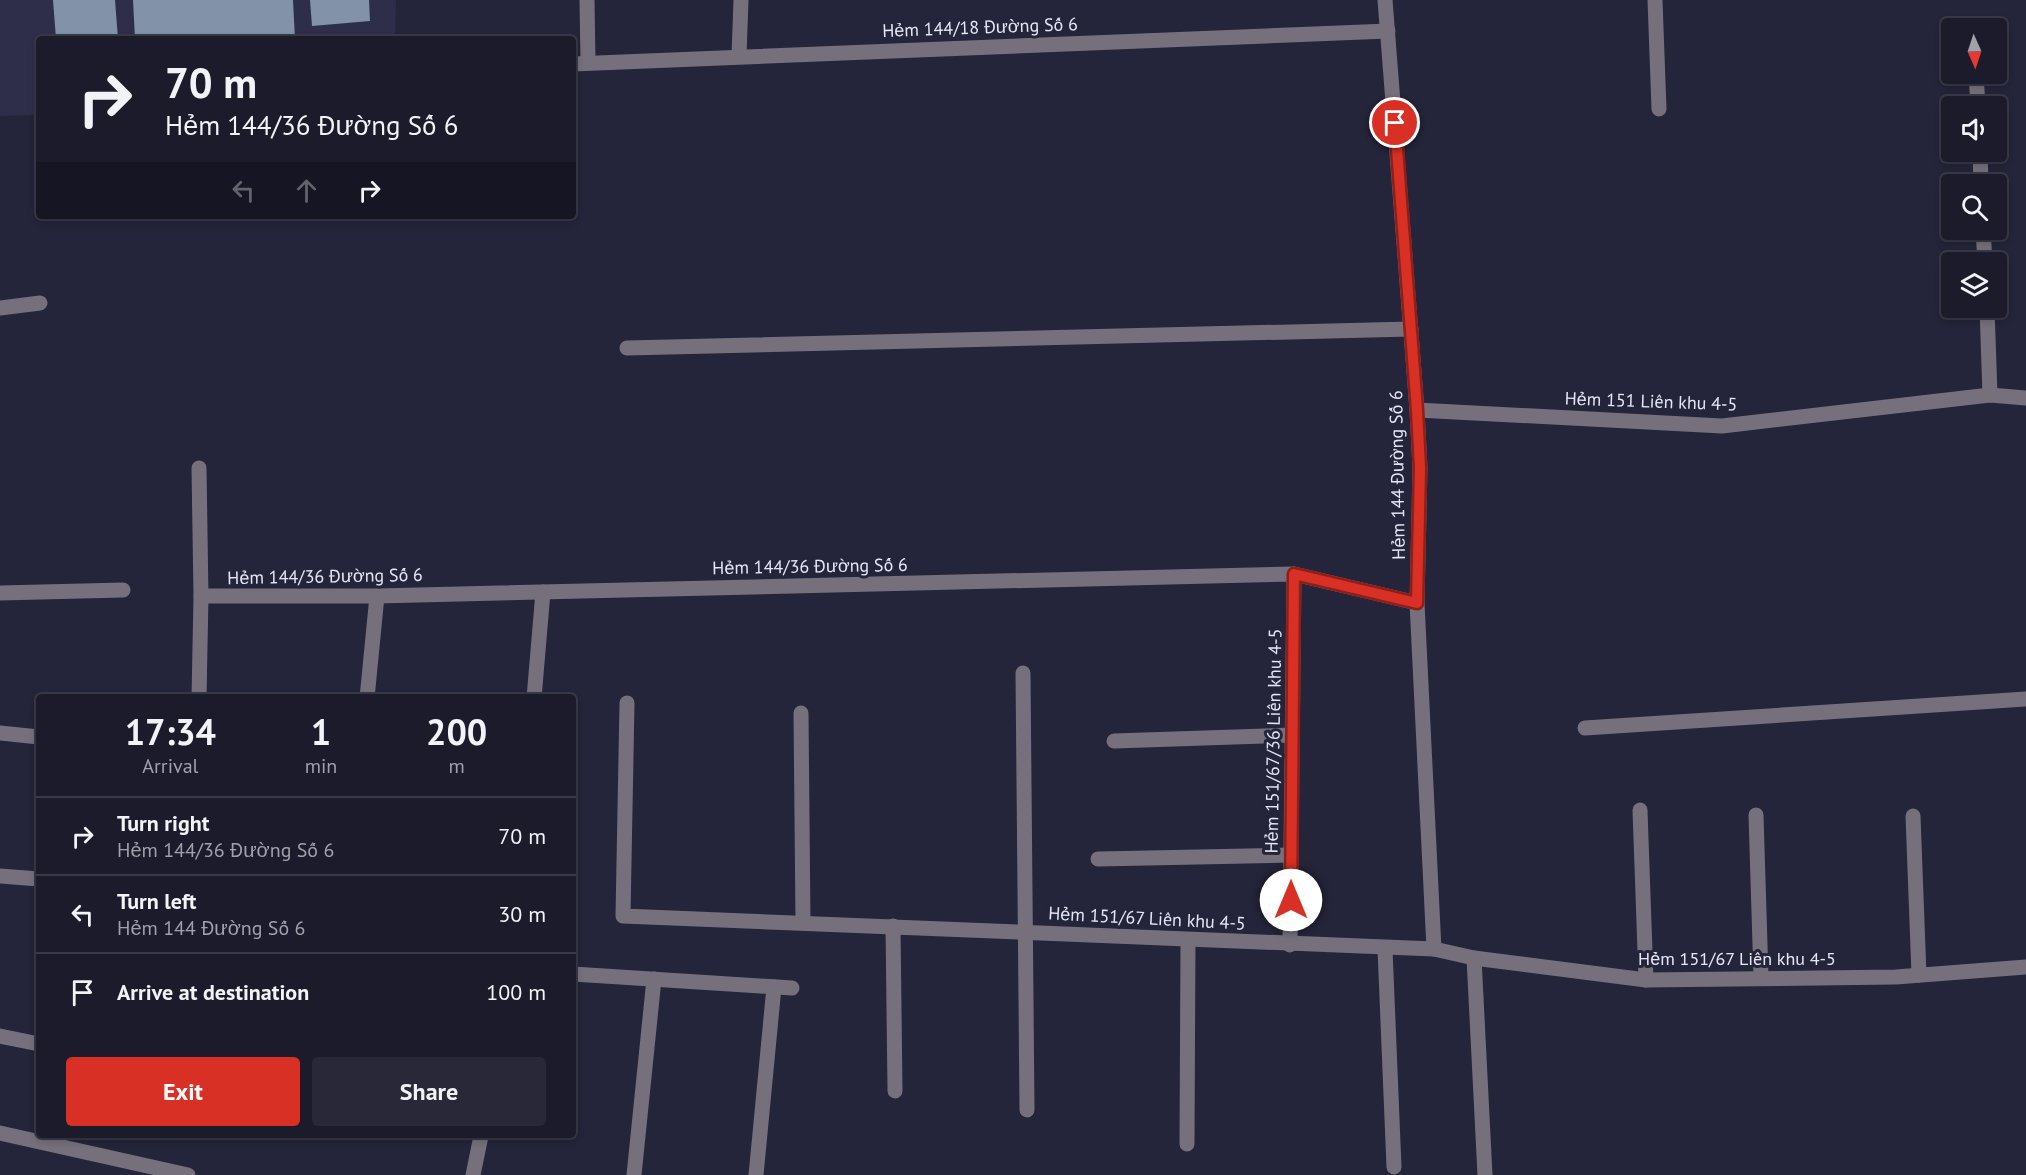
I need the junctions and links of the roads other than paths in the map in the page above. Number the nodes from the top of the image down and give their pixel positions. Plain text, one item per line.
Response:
1 (587, 0) edge
2 (741, 0) edge
3 (1385, 0) edge
4 (1655, 0) edge
5 (1388, 31) junction
6 (739, 56) junction
7 (580, 63) edge
8 (1659, 109) dead end
9 (40, 303) dead end
10 (0, 308) edge
11 (1987, 318) edge
12 (1411, 329) junction
13 (627, 348) dead end
14 (1990, 395) junction
15 (2026, 398) edge
16 (1417, 410) junction
17 (199, 468) dead end
18 (1294, 574) junction
19 (123, 590) dead end
20 (543, 592) junction
21 (0, 593) edge
22 (201, 596) junction
23 (377, 596) junction
24 (1417, 603) junction
25 (1023, 673) dead end
26 (200, 694) edge
27 (367, 694) edge
28 (534, 694) edge
29 (2026, 699) edge
30 (627, 703) dead end
31 (801, 713) dead end
32 (1585, 728) dead end
33 (0, 733) edge
34 (1292, 735) junction
35 (36, 737) edge
36 (1114, 741) dead end
37 (1640, 810) dead end
38 (1756, 814) dead end
39 (1913, 816) dead end
40 (1291, 855) junction
41 (1098, 859) dead end
42 (0, 876) edge
43 (36, 879) edge
44 (803, 922) junction
45 (893, 926) junction
46 (1026, 932) junction
47 (1188, 940) junction
48 (1290, 945) junction
49 (1385, 949) junction
50 (1434, 949) junction
51 (1474, 958) junction
52 (2026, 967) edge
53 (576, 974) edge
54 (1919, 975) junction
55 (1761, 977) junction
56 (654, 979) junction
57 (1646, 980) junction
58 (774, 987) junction
59 (792, 988) dead end
60 (0, 1036) edge
61 (36, 1043) edge
62 (895, 1091) dead end
63 (1027, 1110) dead end
64 (0, 1133) edge
65 (481, 1138) edge
66 (1187, 1144) dead end
67 (1394, 1167) dead end
68 (188, 1175) edge
69 (473, 1175) edge
70 (634, 1175) edge
71 (756, 1175) edge
72 (1485, 1175) edge

1 - 7 street
2 - 6 street
3 - 5 street, Hẻm 144 Đường Số 6
4 - 8 street
5 - 6 street, Hẻm 144/18 Đường Số 6
5 - 12 street, Hẻm 144 Đường Số 6
6 - 7 street, Hẻm 144/18 Đường Số 6
9 - 10 street
11 - 14 street
12 - 13 street
12 - 16 street, Hẻm 144 Đường Số 6
14 - 15 street, Hẻm 151 Liên khu 4-5
14 - 16 street, Hẻm 151 Liên khu 4-5
16 - 24 street, Hẻm 144 Đường Số 6
17 - 22 street
18 - 20 street, Hẻm 144/36 Đường Số 6
18 - 24 street, Hẻm 144/36 Đường Số 6
18 - 34 street, Hẻm 151/67/36 Liên khu 4-5
19 - 21 street
20 - 23 street, Hẻm 144/36 Đường Số 6
20 - 28 street
22 - 23 street, Hẻm 144/36 Đường Số 6
22 - 26 street
23 - 27 street
24 - 50 street, Hẻm 144 Đường Số 6
25 - 46 street
29 - 32 street
30 - 44 street, Hẻm 151/67 Liên khu 4-5
31 - 44 street
33 - 35 street
34 - 36 street
34 - 40 street, Hẻm 151/67/36 Liên khu 4-5
37 - 57 street
38 - 55 street
39 - 54 street
40 - 41 street
40 - 48 street, Hẻm 151/67/36 Liên khu 4-5
42 - 43 street
44 - 45 street, Hẻm 151/67 Liên khu 4-5
45 - 46 street, Hẻm 151/67 Liên khu 4-5
45 - 62 street
46 - 47 street, Hẻm 151/67 Liên khu 4-5
46 - 63 street
47 - 48 street, Hẻm 151/67 Liên khu 4-5
47 - 66 street
48 - 49 street, Hẻm 151/67 Liên khu 4-5
49 - 50 street, Hẻm 151/67 Liên khu 4-5
49 - 67 street
50 - 51 street, Hẻm 151/67 Liên khu 4-5
51 - 57 street, Hẻm 151/67 Liên khu 4-5
51 - 72 street
52 - 54 street, Hẻm 151/67 Liên khu 4-5
53 - 56 street
54 - 55 street, Hẻm 151/67 Liên khu 4-5
55 - 57 street, Hẻm 151/67 Liên khu 4-5
56 - 58 street
56 - 70 street
58 - 59 street
58 - 71 street
60 - 61 street
64 - 68 street
65 - 69 street

